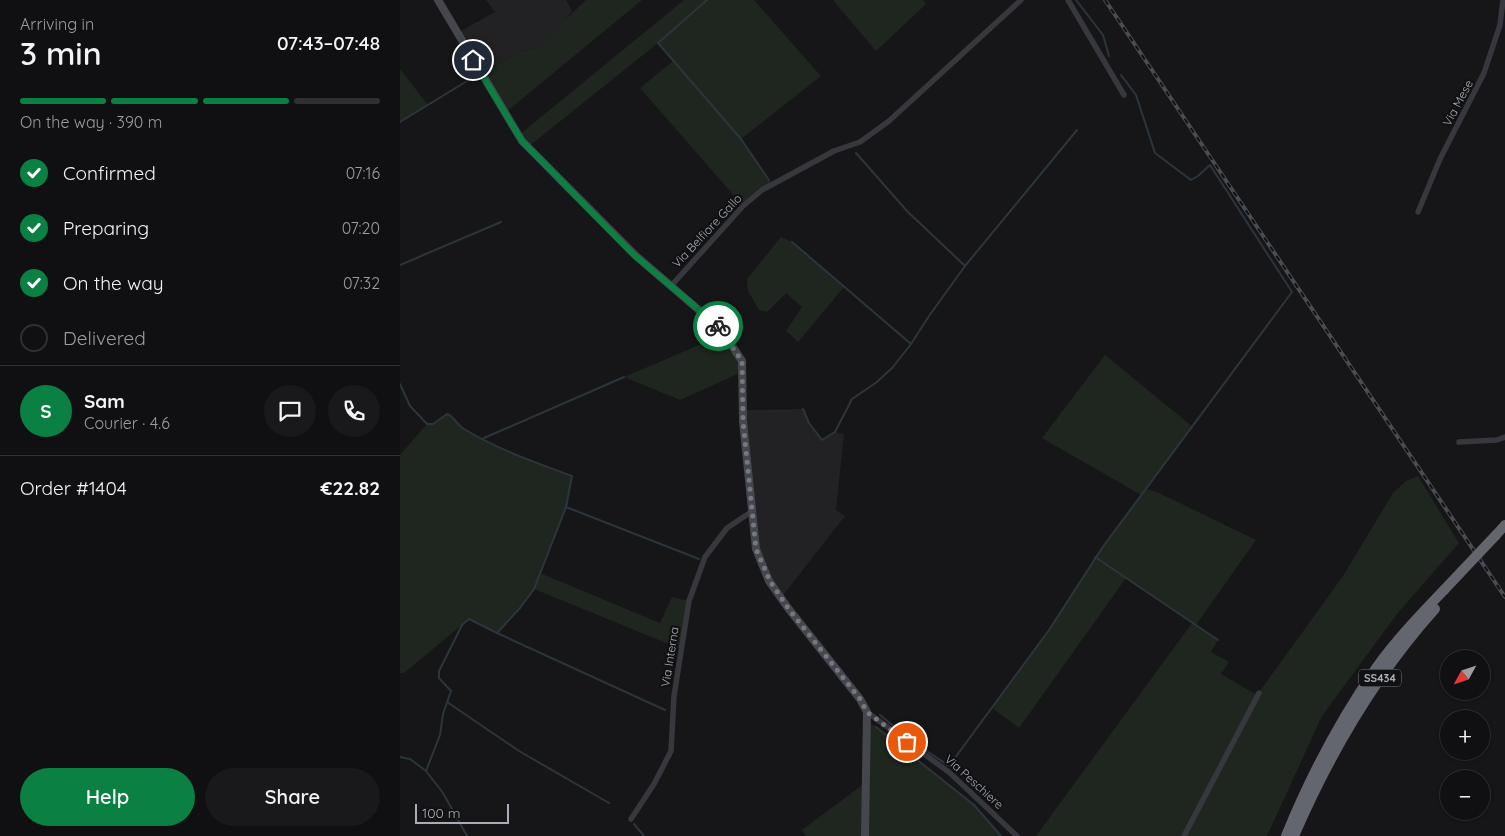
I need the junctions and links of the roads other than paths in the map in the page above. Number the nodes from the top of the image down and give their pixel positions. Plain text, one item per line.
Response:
1 (438, 0) edge
2 (1021, 0) edge
3 (1068, 0) edge
4 (1503, 0) edge
5 (1124, 95) dead end
6 (1418, 212) dead end
7 (671, 286) junction
8 (1505, 437) edge
9 (1459, 442) dead end
10 (752, 512) junction
11 (1505, 525) edge
12 (1500, 537) edge
13 (1446, 592) junction
14 (1258, 692) dead end
15 (860, 699) joint
16 (867, 712) junction
17 (1324, 754) junction
18 (1312, 798) junction
19 (631, 819) dead end
20 (866, 836) edge
21 (1016, 836) edge
22 (1184, 836) edge
23 (1280, 836) edge
24 (1286, 836) edge
25 (1294, 836) edge
26 (1300, 836) edge

1 - 7 street
2 - 7 street, Via Belfiore Gallo
3 - 5 street
4 - 6 street, Via Mese
7 - 10 street, Via Belfiore Gallo
8 - 9 street
10 - 15 street, Via Belfiore Gallo
10 - 19 street, Via Interna
11 - 12 highway, SS434
12 - 13 highway, SS434, bridge
13 - 17 highway, SS434
13 - 18 highway, SS434
14 - 22 street
15 - 16 street, Via Peschiere
16 - 20 street, Via Peschiere
16 - 21 street, Via Peschiere
17 - 23 highway
17 - 24 highway, SS434
18 - 25 highway, SS434
18 - 26 highway

